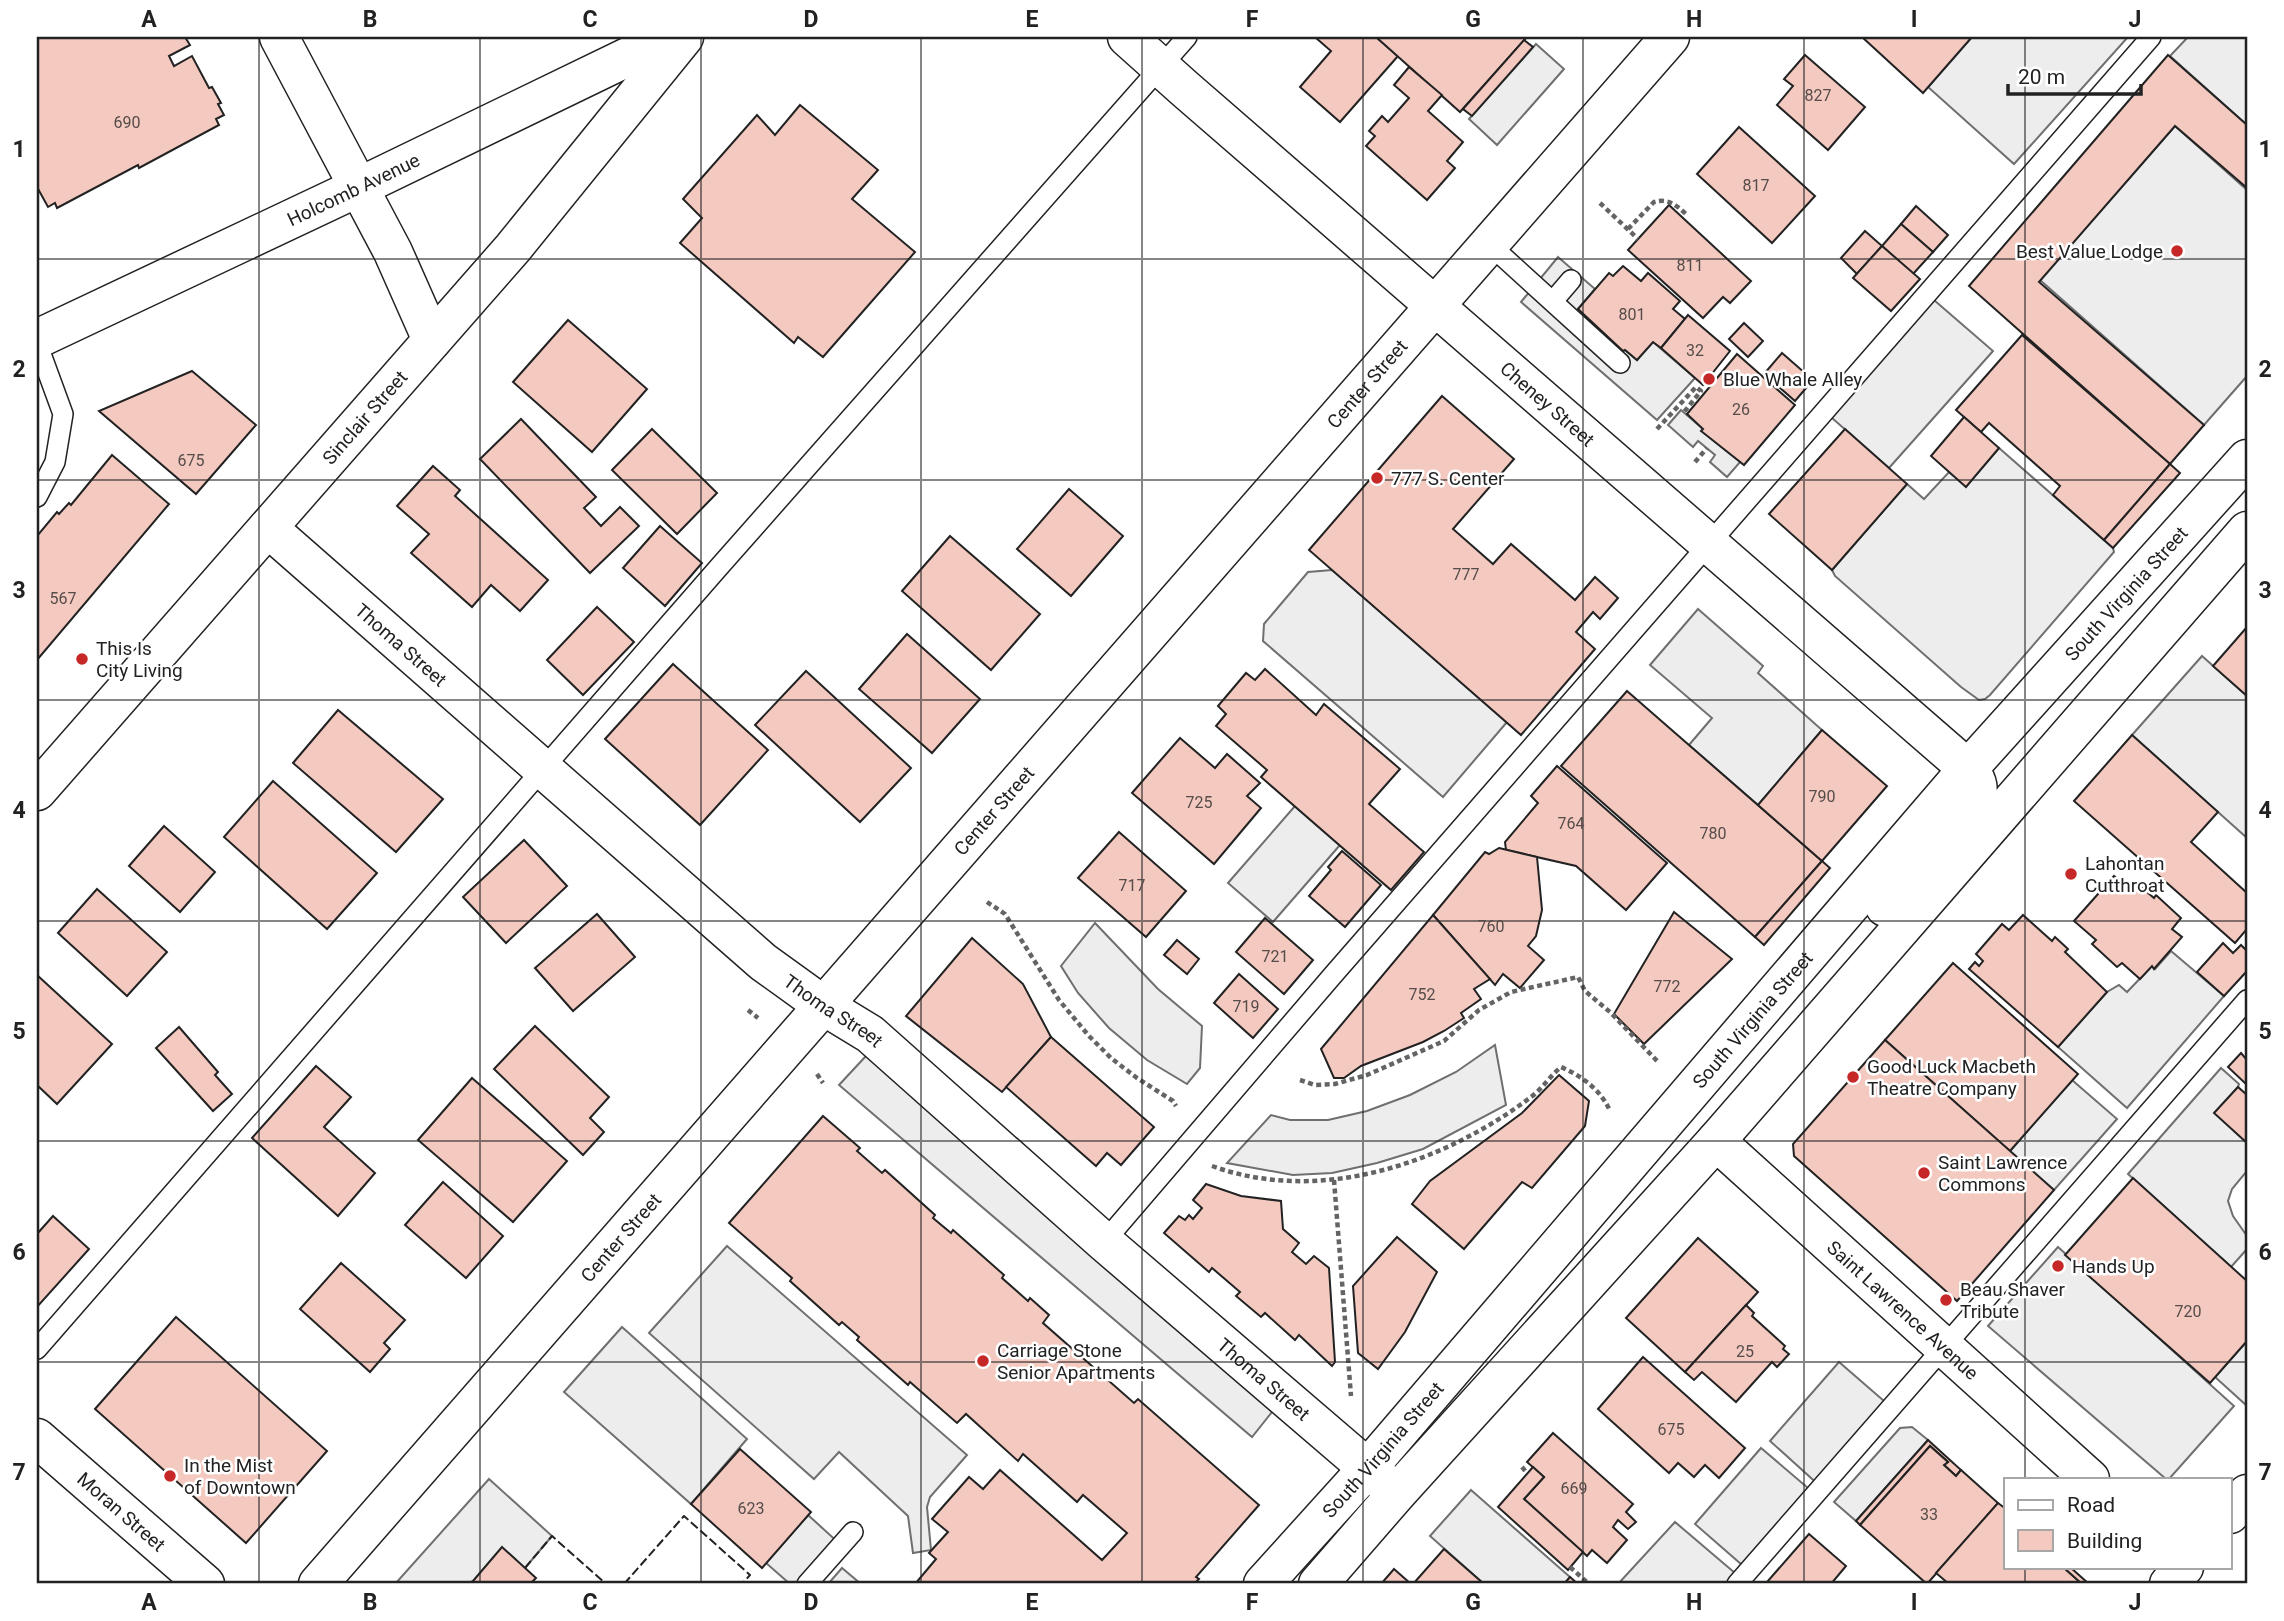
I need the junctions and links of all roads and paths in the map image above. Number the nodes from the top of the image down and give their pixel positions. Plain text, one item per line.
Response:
1 (279, 37) edge
2 (669, 37) edge
3 (684, 37) edge
4 (1127, 37) edge
5 (1187, 37) edge
6 (1670, 37) edge
7 (2151, 37) edge
8 (1160, 67) junction
9 (359, 187) junction
10 (1600, 203) dead end
11 (1686, 214) dead end
12 (1628, 229) junction
13 (1638, 239) dead end
14 (1489, 244) junction
15 (1571, 280) dead end
16 (1553, 301) junction
17 (1435, 306) junction
18 (432, 340) junction
19 (37, 341) edge
20 (1620, 363) dead end
21 (1684, 412) dead end
22 (1657, 429) dead end
23 (1707, 449) dead end
24 (2247, 459) edge
25 (1695, 461) dead end
26 (37, 497) edge
27 (268, 528) junction
28 (2247, 531) edge
29 (1709, 544) junction
30 (1968, 769) junction
31 (544, 770) junction
32 (37, 791) edge
33 (987, 902) dead end
34 (1829, 930) junction
35 (1856, 980) junction
36 (2247, 1000) edge
37 (824, 1006) junction
38 (1659, 1063) dead end
39 (1300, 1080) dead end
40 (1178, 1108) dead end
41 (1610, 1111) dead end
42 (1716, 1141) junction
43 (1208, 1164) dead end
44 (1335, 1180) junction
45 (1104, 1242) junction
46 (1944, 1348) junction
47 (37, 1349) edge
48 (1351, 1400) dead end
49 (37, 1438) edge
50 (1522, 1467) dead end
51 (1367, 1469) junction
52 (1527, 1473) dead end
53 (2089, 1478) edge
54 (1397, 1493) junction
55 (2247, 1494) edge
56 (2232, 1512) edge
57 (853, 1532) dead end
58 (1570, 1567) dead end
59 (205, 1584) edge
60 (318, 1584) edge
61 (807, 1584) edge
62 (1263, 1584) edge
63 (1318, 1584) edge
64 (1589, 1584) edge
65 (1737, 1584) edge

1 - 9 street
2 - 9 street, Holcomb Avenue
3 - 18 street, Sinclair Street
4 - 8 street, Cheney Street
5 - 8 lane
6 - 14 street, Center Street
7 - 29 lane
8 - 17 street, Cheney Street
8 - 31 lane
9 - 18 street
9 - 19 street, Holcomb Avenue
10 - 12 path
11 - 12 path
12 - 13 path
14 - 16 lane
14 - 17 street, Center Street
15 - 16 lane
16 - 20 lane
17 - 29 street, Cheney Street
17 - 37 street, Center Street
18 - 27 street, Sinclair Street
19 - 26 lane
21 - 22 path
23 - 25 path
24 - 30 street, South Virginia Street
27 - 31 street, Thoma Street
27 - 32 street, Sinclair Street
28 - 35 street, South Virginia Street
29 - 30 street, Cheney Street
29 - 45 lane
30 - 34 street, South Virginia Street
30 - 35 street
31 - 37 street, Thoma Street
31 - 47 lane
33 - 40 path
34 - 42 street
34 - 51 street, South Virginia Street
35 - 42 street, South Virginia Street
36 - 46 lane
37 - 45 street, Thoma Street
37 - 60 street, Center Street
38 - 39 path
41 - 44 path
42 - 46 street, Saint Lawrence Avenue
42 - 54 street, South Virginia Street
43 - 44 path
44 - 48 path
45 - 51 street, Thoma Street
46 - 53 street, Saint Lawrence Avenue
46 - 65 lane
49 - 59 street, Moran Street
50 - 52 path
51 - 54 street, Thoma Street
51 - 62 street, South Virginia Street
54 - 63 street, South Virginia Street
55 - 56 street
57 - 61 lane
58 - 64 path

